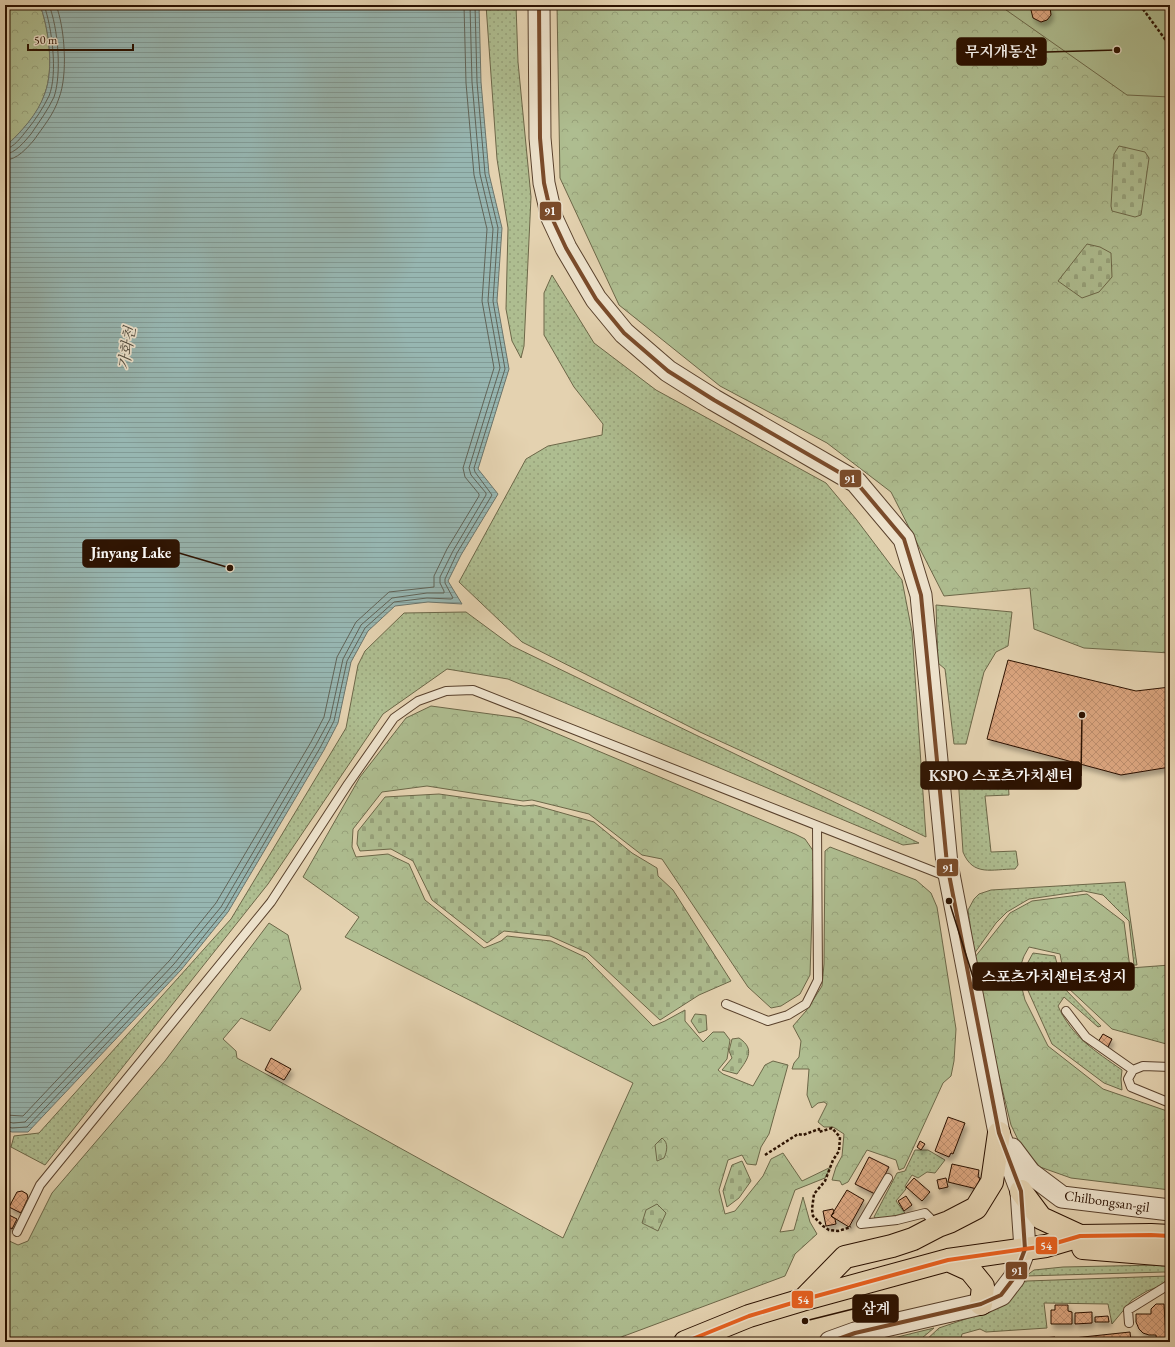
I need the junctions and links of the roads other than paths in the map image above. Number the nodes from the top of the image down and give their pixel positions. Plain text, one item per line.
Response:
1 (539, 5) edge
2 (817, 826) junction
3 (950, 878) junction
4 (726, 1004) dead end
5 (1066, 1011) dead end
6 (1170, 1067) edge
7 (1133, 1070) junction
8 (1170, 1104) edge
9 (999, 1133) junction
10 (888, 1178) dead end
11 (1021, 1191) junction
12 (1062, 1197) junction
13 (1170, 1210) edge
14 (1041, 1218) junction
15 (938, 1226) junction
16 (17, 1232) dead end
17 (1080, 1236) junction
18 (1170, 1236) edge
19 (1046, 1246) junction
20 (1025, 1248) junction
21 (1170, 1255) edge
22 (948, 1260) junction
23 (1170, 1284) edge
24 (802, 1300) junction
25 (981, 1304) junction
26 (1129, 1323) dead end
27 (685, 1342) edge
28 (830, 1342) edge

1 - 3 street
2 - 3 lane
2 - 4 lane
2 - 16 lane
3 - 9 street
5 - 7 lane
6 - 7 lane
7 - 8 lane
9 - 11 street
9 - 12 street, Chilbongsan-gil
9 - 15 main road
10 - 15 lane
11 - 14 main road
11 - 20 street
12 - 13 street, Chilbongsan-gil
12 - 14 street
14 - 17 main road
14 - 20 street
15 - 24 main road
17 - 18 main road
17 - 19 main road
19 - 20 main road
19 - 21 main road
20 - 22 main road
20 - 25 street
22 - 24 main road
22 - 25 main road
23 - 26 lane
24 - 27 main road
25 - 28 street

